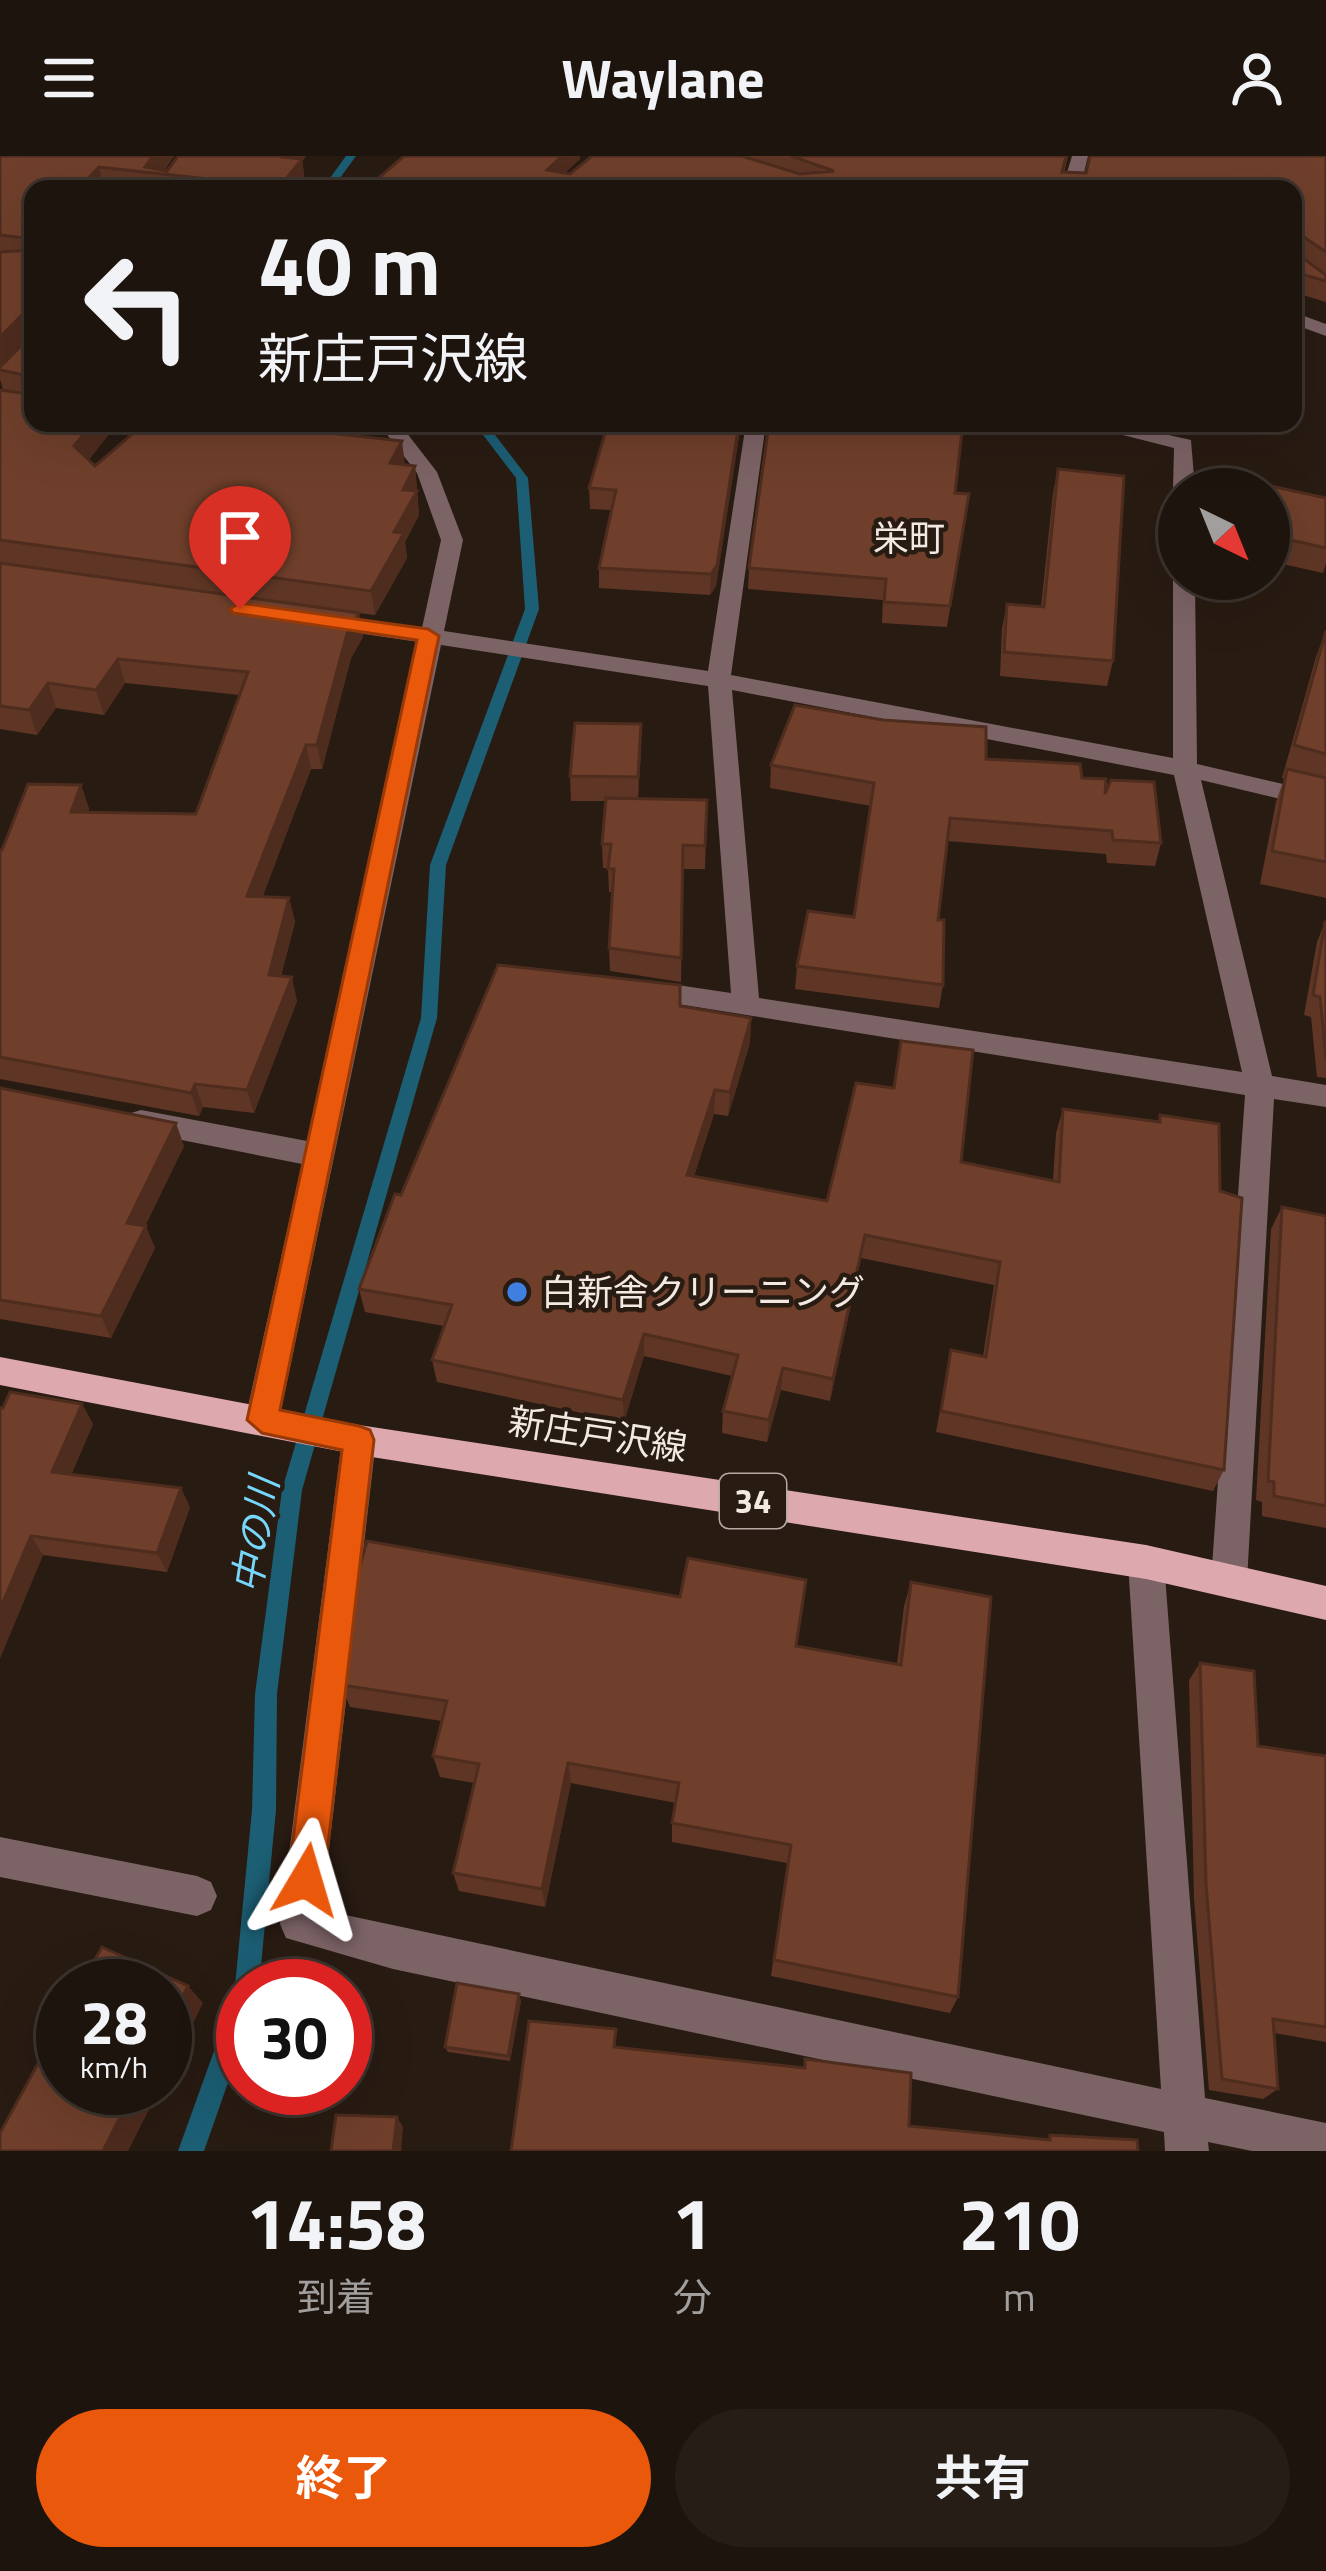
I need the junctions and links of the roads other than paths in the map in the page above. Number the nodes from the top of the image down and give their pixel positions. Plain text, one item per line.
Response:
1 (396, 432) edge
2 (755, 432) edge
3 (1128, 432) edge
4 (1196, 432) edge
5 (368, 442) edge
6 (1184, 444) junction
7 (408, 445) junction
8 (1184, 468) edge
9 (1184, 600) edge
10 (287, 616) edge
11 (428, 636) junction
12 (719, 679) junction
13 (1185, 767) junction
14 (1326, 802) edge
15 (606, 984) edge
16 (746, 1005) junction
17 (1260, 1089) junction
18 (1326, 1096) edge
19 (114, 1116) edge
20 (318, 1155) junction
21 (0, 1371) edge
22 (262, 1420) junction
23 (359, 1440) junction
24 (1146, 1562) junction
25 (1229, 1581) junction
26 (1326, 1603) edge
27 (0, 1857) edge
28 (197, 1896) dead end
29 (1184, 2131) edge
30 (1326, 2145) edge

1 - 7 street
2 - 12 street
3 - 6 street
4 - 6 street
5 - 7 street
6 - 8 street
7 - 11 street
9 - 13 street
10 - 11 street
11 - 12 street
11 - 20 street
12 - 13 street
12 - 16 street
13 - 14 street
13 - 17 street
15 - 16 street
16 - 17 street
17 - 18 street
17 - 25 street
19 - 20 street
20 - 22 street
21 - 22 main road, 新庄戸沢線 / 34
22 - 23 main road, 新庄戸沢線 / 34
23 - 24 main road, 新庄戸沢線 / 34
23 - 29 street
24 - 25 main road, 新庄戸沢線 / 34
24 - 29 street
25 - 26 main road, 新庄戸沢線 / 34
27 - 28 street
29 - 30 street

